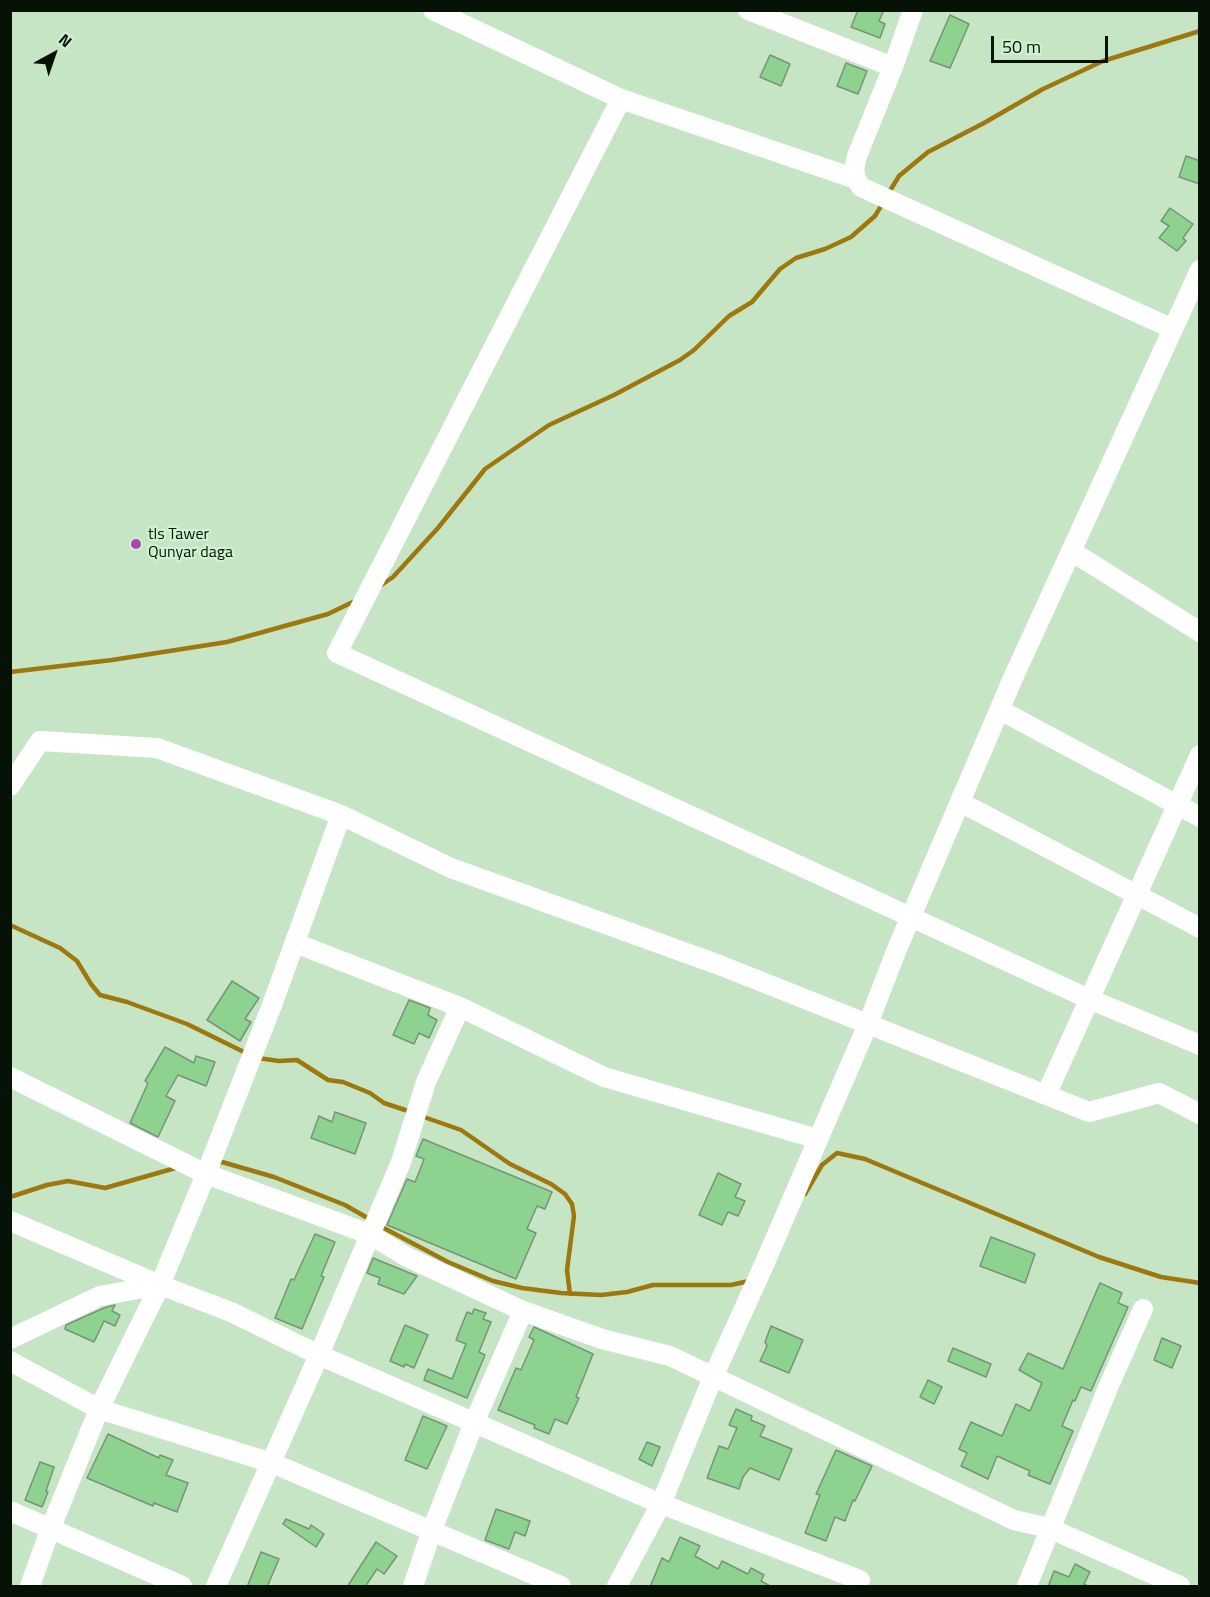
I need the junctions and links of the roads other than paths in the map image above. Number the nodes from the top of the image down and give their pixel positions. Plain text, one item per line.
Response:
1 (433, 10) edge
2 (748, 10) edge
3 (912, 10) edge
4 (893, 67) junction
5 (621, 99) junction
6 (856, 179) junction
7 (1200, 270) edge
8 (1173, 328) junction
9 (1071, 551) junction
10 (1200, 632) edge
11 (1000, 710) junction
12 (1200, 755) edge
13 (10, 786) edge
14 (960, 802) junction
15 (1177, 804) junction
16 (341, 815) junction
17 (1200, 817) edge
18 (1137, 895) junction
19 (911, 916) junction
20 (1200, 928) edge
21 (295, 943) junction
22 (1089, 999) junction
23 (460, 1007) junction
24 (868, 1024) junction
25 (1200, 1045) edge
26 (10, 1077) edge
27 (1046, 1095) junction
28 (1200, 1114) edge
29 (818, 1139) junction
30 (206, 1174) junction
31 (10, 1221) edge
32 (369, 1233) junction
33 (160, 1285) junction
34 (1143, 1309) dead end
35 (523, 1311) junction
36 (10, 1339) edge
37 (319, 1355) junction
38 (10, 1361) edge
39 (713, 1377) junction
40 (99, 1409) junction
41 (474, 1423) junction
42 (272, 1463) junction
43 (662, 1504) junction
44 (10, 1511) edge
45 (1049, 1528) junction
46 (50, 1530) junction
47 (432, 1530) junction
48 (863, 1584) edge
49 (30, 1587) edge
50 (182, 1587) edge
51 (216, 1587) edge
52 (412, 1587) edge
53 (561, 1587) edge
54 (618, 1587) edge
55 (1027, 1587) edge
56 (1180, 1587) edge

1 - 5 street
2 - 4 street
3 - 4 street
4 - 6 street
5 - 6 street
5 - 19 street
6 - 8 street
7 - 8 street
8 - 9 street
9 - 10 street
9 - 11 street
11 - 14 street
11 - 15 street
12 - 15 street
13 - 16 street
14 - 18 street
14 - 19 street
15 - 17 street
15 - 18 street
16 - 21 street
16 - 24 street
18 - 20 street
18 - 22 street
19 - 22 street
19 - 24 street
21 - 23 street
21 - 30 street
22 - 25 street
22 - 27 street
23 - 29 street
23 - 32 street
24 - 27 street
24 - 29 street
26 - 30 street
27 - 28 street
29 - 39 street
30 - 32 street
30 - 33 street
31 - 33 street
32 - 35 street
32 - 37 street
33 - 36 street
33 - 37 street
33 - 40 street
34 - 45 street
35 - 39 street
35 - 41 street
37 - 41 street
37 - 42 street
38 - 40 street
39 - 43 street
39 - 45 street
40 - 42 street
40 - 46 street
41 - 43 street
41 - 47 street
42 - 47 street
42 - 51 street
43 - 48 street
43 - 54 street
44 - 46 street
45 - 55 street
45 - 56 street
46 - 49 street
46 - 50 street
47 - 52 street
47 - 53 street

